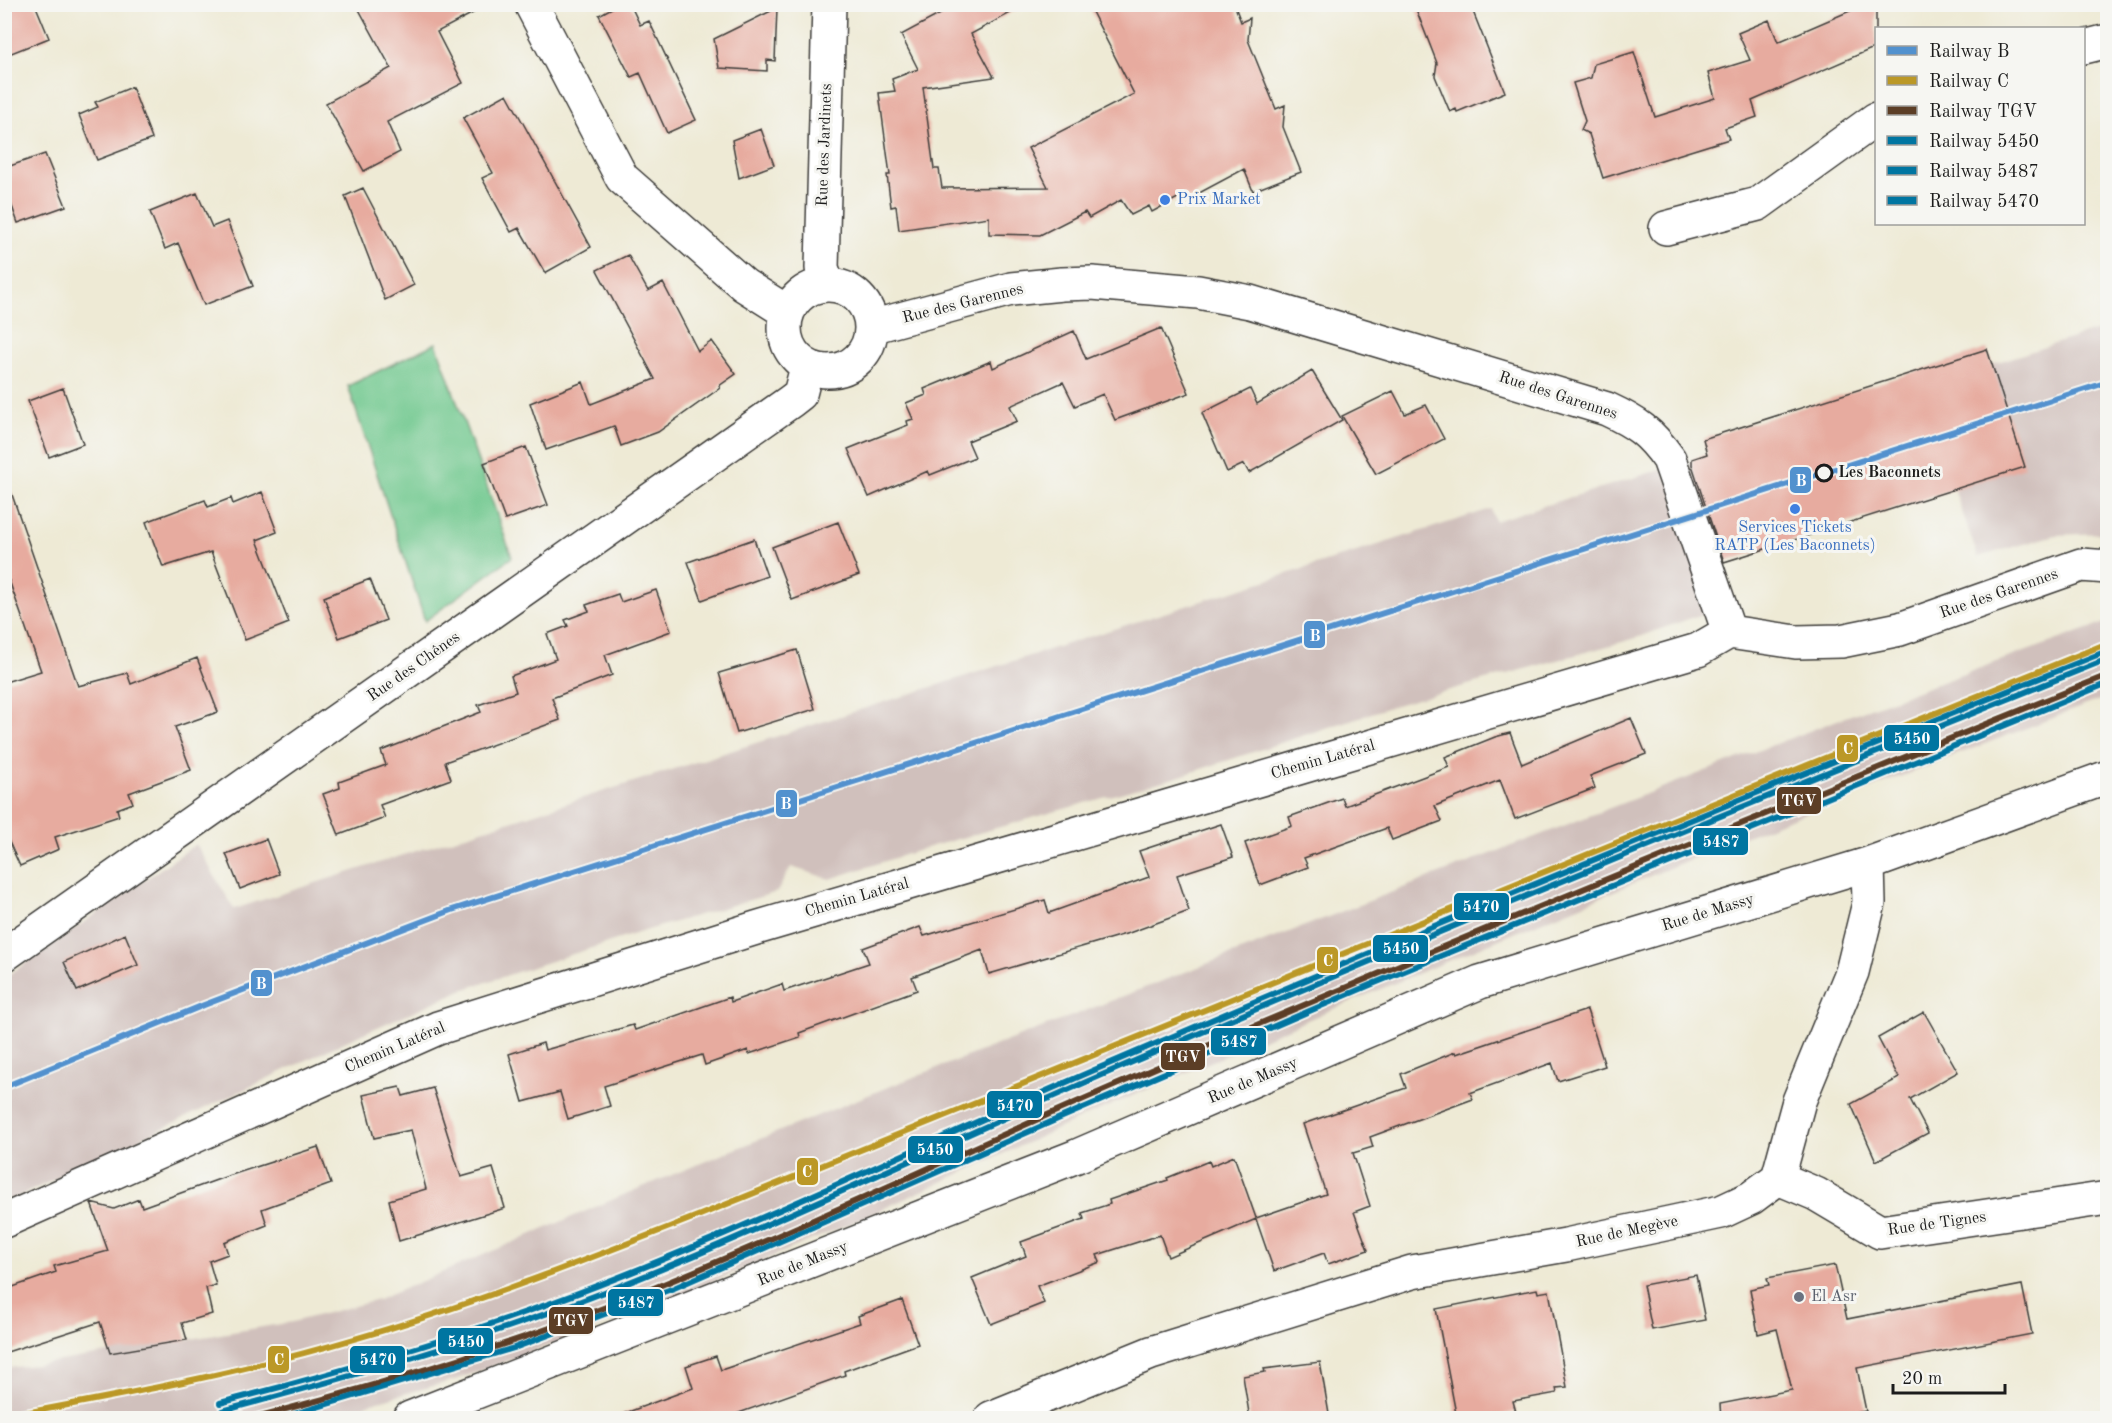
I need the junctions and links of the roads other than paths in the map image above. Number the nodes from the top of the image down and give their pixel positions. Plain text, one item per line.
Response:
1 (531, 4) edge
2 (829, 4) edge
3 (2108, 40) edge
4 (2085, 47) edge
5 (1875, 120) edge
6 (1666, 228) dead end
7 (828, 285) junction
8 (787, 312) junction
9 (871, 327) junction
10 (807, 367) junction
11 (2108, 567) edge
12 (1729, 632) junction
13 (2108, 777) edge
14 (1868, 864) junction
15 (4, 955) edge
16 (1778, 1178) junction
17 (2108, 1198) edge
18 (4, 1221) edge
19 (410, 1419) edge
20 (991, 1419) edge

1 - 8 street
2 - 7 street, Rue des Jardinets
3 - 4 street
5 - 6 street
7 - 8 street
7 - 9 street
8 - 10 street
9 - 10 street
9 - 12 street, Rue des Garennes
10 - 15 street, Rue des Chênes
11 - 12 street, Rue des Garennes
12 - 18 street, Chemin Latéral
13 - 14 street, Rue de Massy
14 - 16 street
14 - 19 street, Rue de Massy
16 - 17 street, Rue de Tignes
16 - 20 street, Rue de Megève

